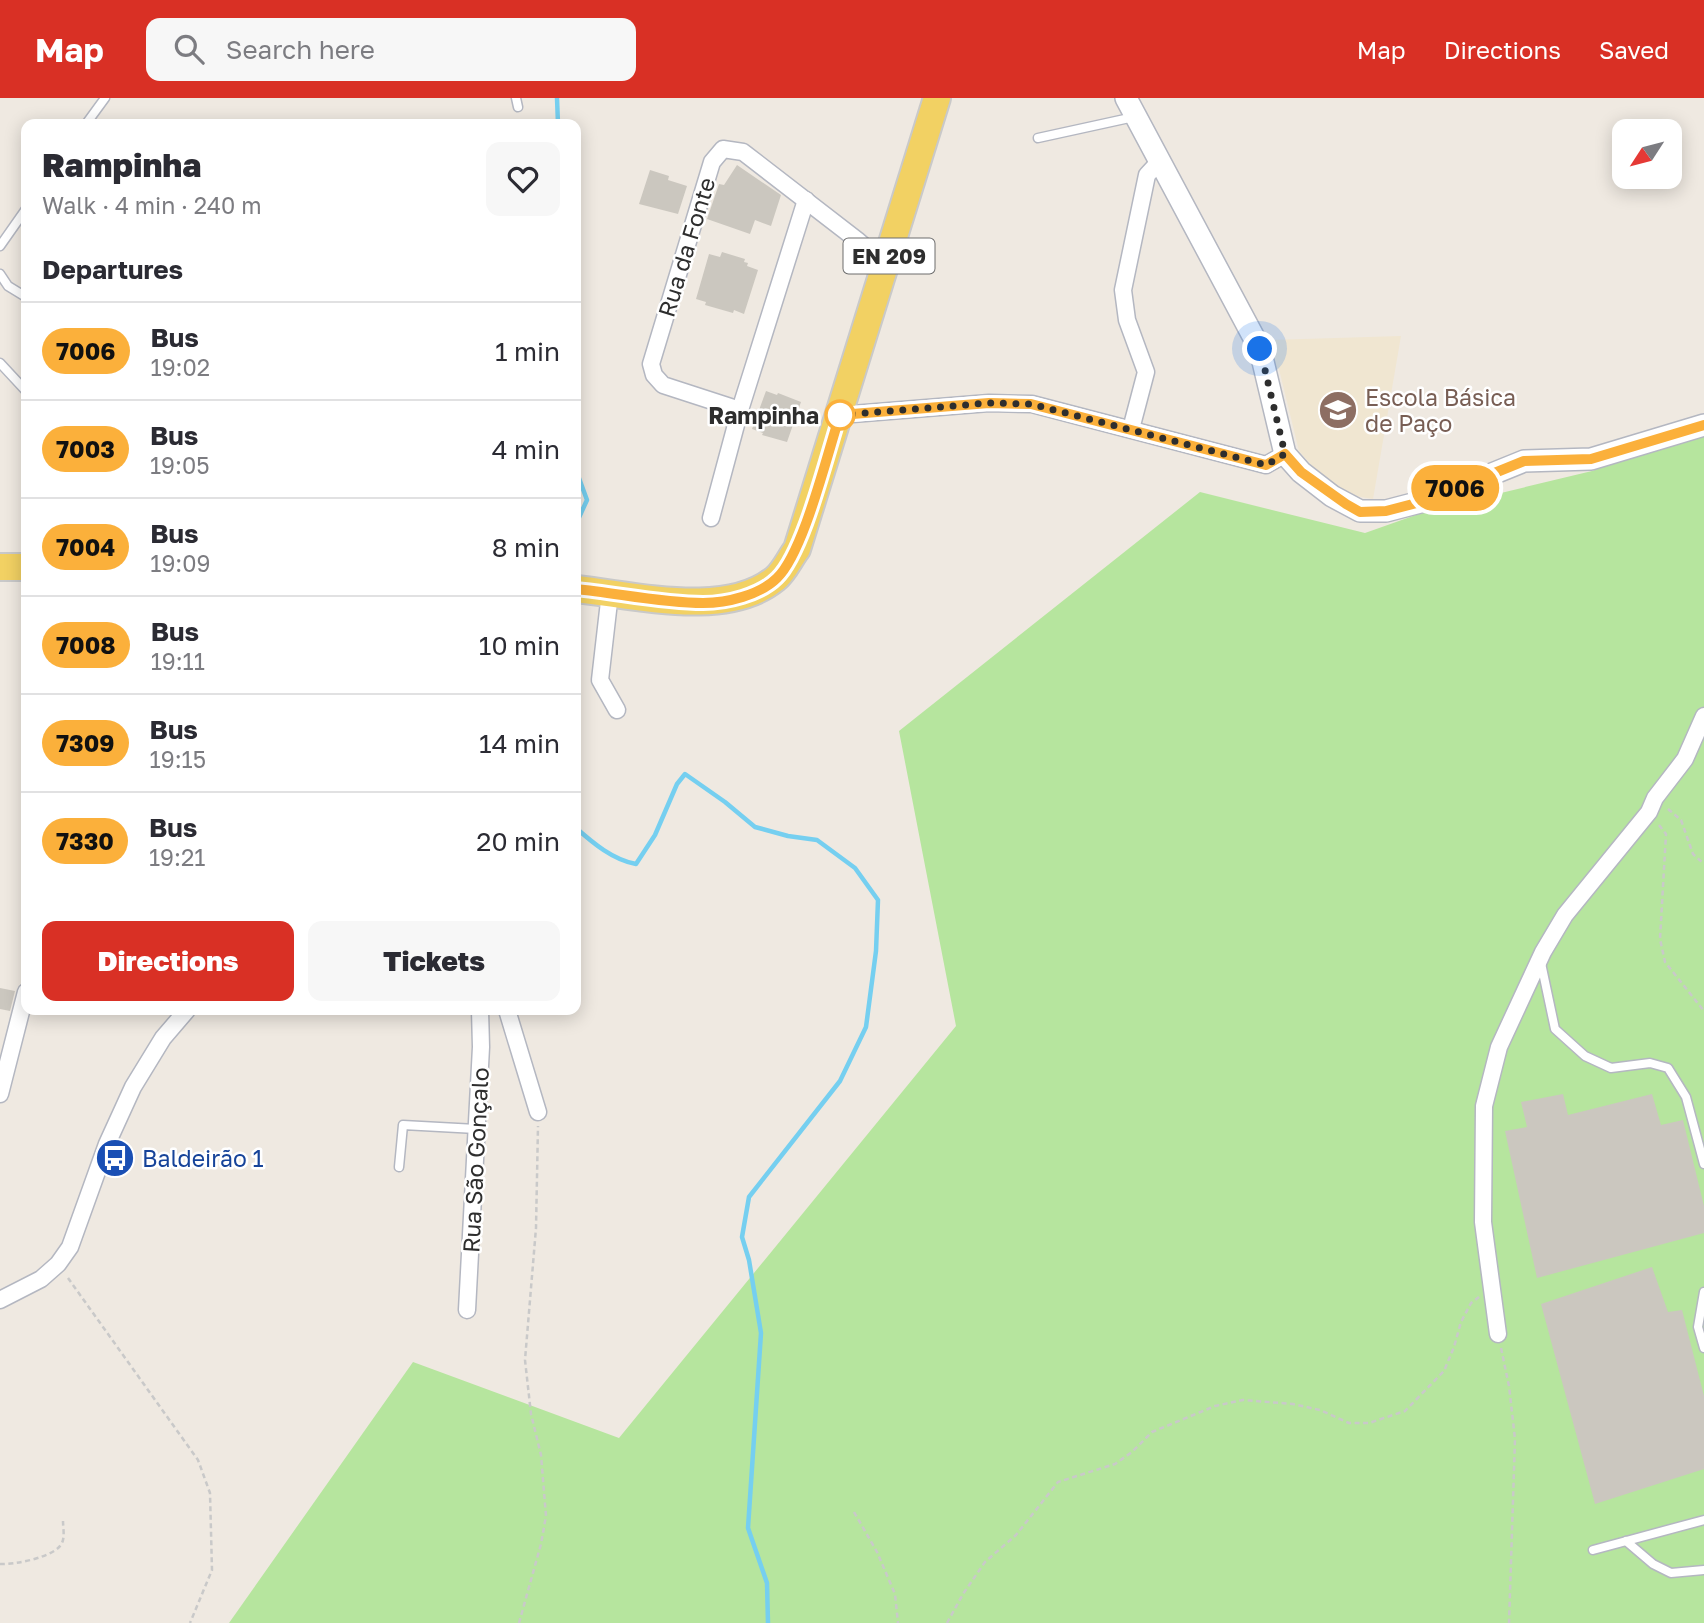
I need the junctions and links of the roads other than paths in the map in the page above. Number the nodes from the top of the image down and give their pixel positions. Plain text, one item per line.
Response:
1 (104, 98) edge
2 (937, 98) edge
3 (1131, 107) edge
4 (89, 119) edge
5 (1038, 138) dead end
6 (1159, 162) junction
7 (806, 200) junction
8 (21, 216) edge
9 (857, 240) junction
10 (894, 240) junction
11 (0, 246) edge
12 (886, 265) junction
13 (0, 274) edge
14 (21, 295) edge
15 (0, 363) edge
16 (21, 386) edge
17 (740, 410) junction
18 (840, 415) junction
19 (1704, 425) edge
20 (1131, 429) junction
21 (1285, 454) junction
22 (711, 518) dead end
23 (0, 567) edge
24 (21, 567) edge
25 (581, 590) edge
26 (610, 593) junction
27 (617, 710) dead end
28 (1704, 716) edge
29 (1540, 959) junction
30 (21, 1012) edge
31 (183, 1015) edge
32 (480, 1015) edge
33 (509, 1015) edge
34 (0, 1094) edge
35 (538, 1112) road end
36 (476, 1129) junction
37 (1704, 1164) edge
38 (399, 1167) dead end
39 (1704, 1292) edge
40 (0, 1300) edge
41 (467, 1311) dead end
42 (1498, 1335) road end
43 (1704, 1348) edge
44 (1704, 1520) edge
45 (1626, 1541) junction
46 (1593, 1550) dead end
47 (1704, 1570) edge

1 - 4 lane
2 - 10 main road, EN 209
3 - 5 lane
3 - 6 street
6 - 20 street
6 - 21 street
7 - 9 street, Rua da Fonte
7 - 17 street
7 - 17 street, Rua da Fonte
8 - 11 lane
9 - 10 street
9 - 12 street, Rua da Fonte
10 - 12 main road, EN 209
12 - 18 main road, EN 209
13 - 14 lane
15 - 16 lane
17 - 22 street
18 - 20 street
18 - 26 main road, EN 209
19 - 21 street
20 - 21 street
23 - 24 main road
25 - 26 main road, EN 209
26 - 27 street
28 - 29 street
29 - 37 lane
29 - 42 street
30 - 34 street
31 - 40 street
32 - 36 street, Rua São Gonçalo
33 - 35 street
36 - 38 lane
36 - 41 street, Rua São Gonçalo
39 - 43 lane
44 - 45 lane
45 - 46 lane
45 - 47 lane

